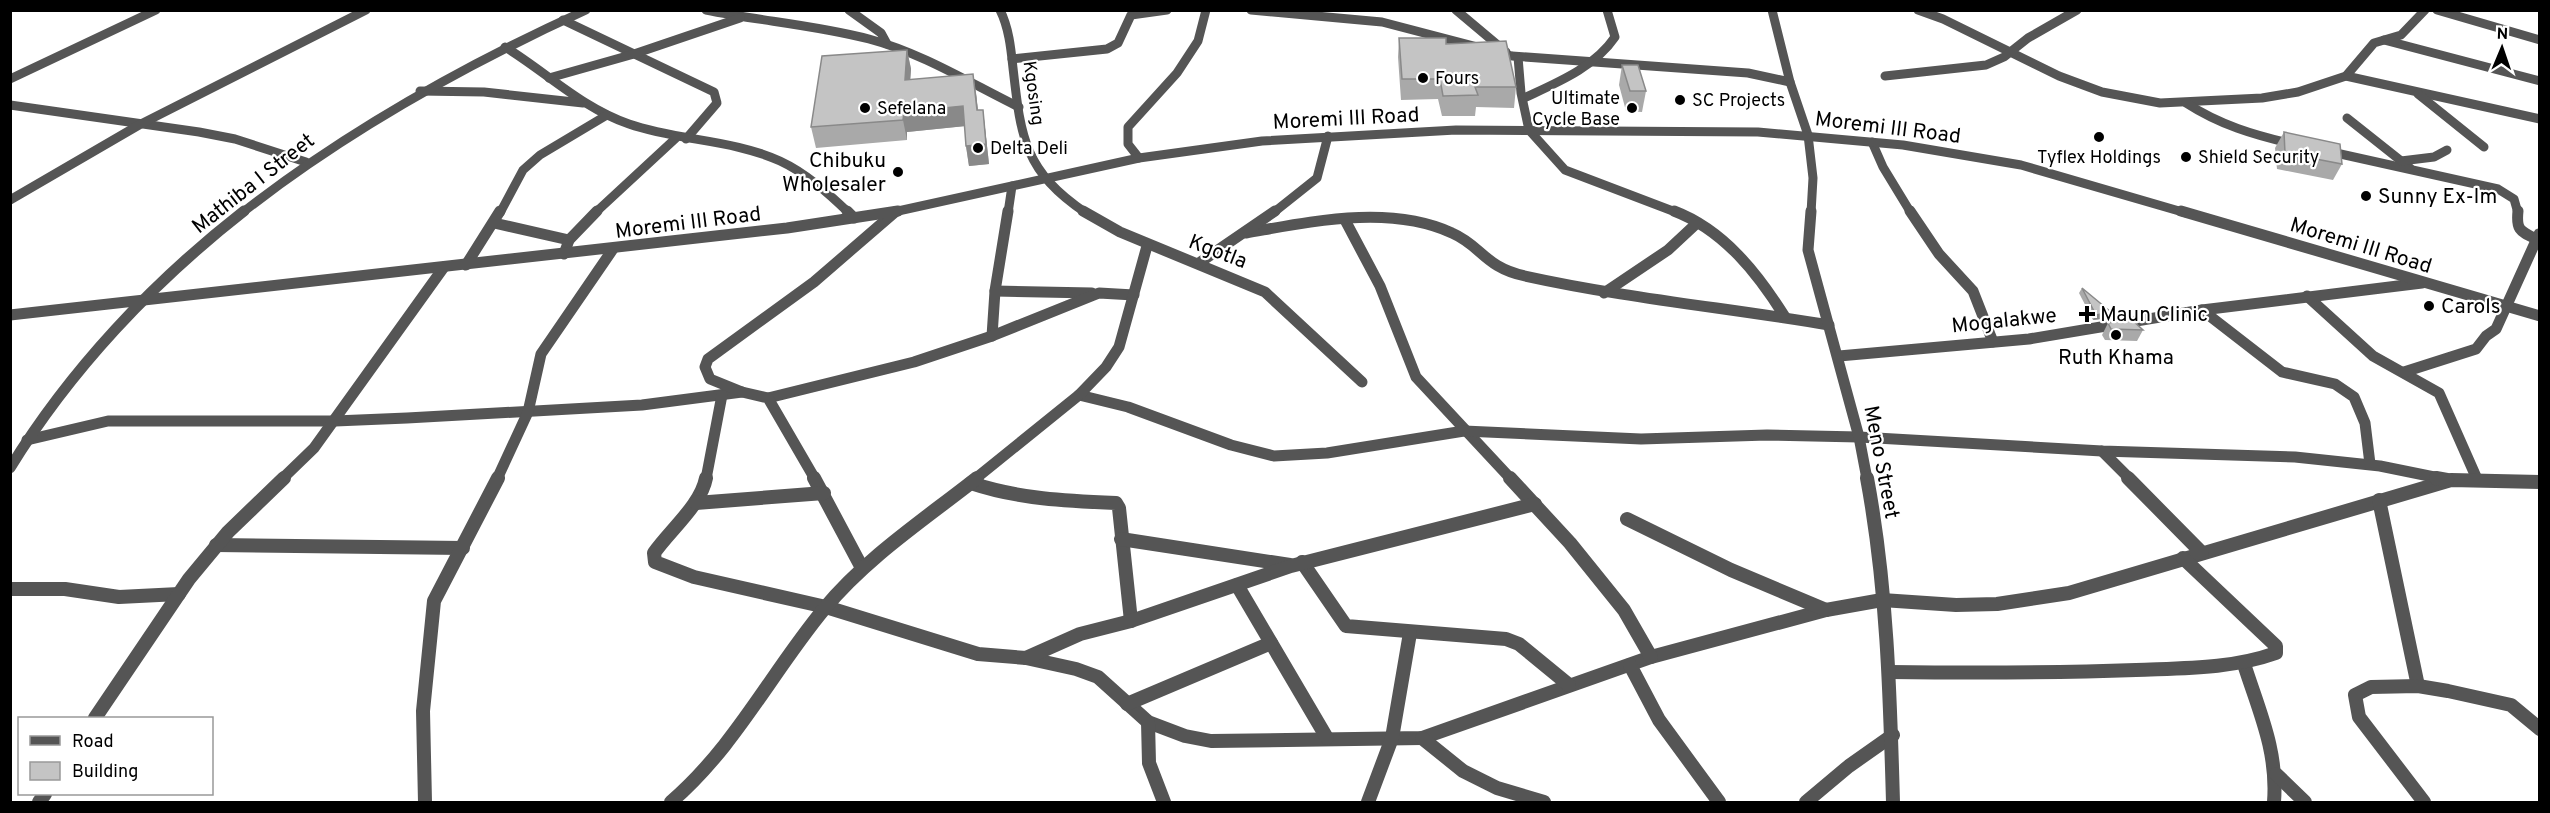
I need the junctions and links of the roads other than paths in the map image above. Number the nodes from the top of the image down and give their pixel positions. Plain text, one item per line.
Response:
1 (156, 10) edge
2 (366, 10) edge
3 (586, 10) edge
4 (706, 10) edge
5 (849, 10) edge
6 (1000, 10) edge
7 (1167, 10) edge
8 (1206, 10) edge
9 (1251, 10) edge
10 (1456, 10) edge
11 (1607, 10) edge
12 (1772, 10) edge
13 (1918, 10) edge
14 (2077, 10) edge
15 (2425, 10) edge
16 (2442, 11) edge
17 (741, 18) junction
18 (563, 20) junction
19 (2381, 39) junction
20 (2540, 40) edge
21 (886, 44) junction
22 (505, 46) junction
23 (2011, 53) junction
24 (633, 54) junction
25 (1515, 57) junction
26 (1012, 59) junction
27 (1590, 61) junction
28 (1885, 76) dead end
29 (2346, 76) junction
30 (549, 78) junction
31 (10, 79) edge
32 (2540, 81) edge
33 (1790, 82) junction
34 (420, 91) junction
35 (2415, 91) junction
36 (1524, 98) junction
37 (2186, 103) junction
38 (588, 104) junction
39 (10, 105) edge
40 (1018, 107) junction
41 (607, 115) junction
42 (2347, 118) dead end
43 (2540, 119) edge
44 (139, 125) junction
45 (1529, 130) junction
46 (1328, 135) junction
47 (1808, 135) junction
48 (681, 138) junction
49 (1872, 142) junction
50 (2308, 147) edge
51 (2484, 147) dead end
52 (2320, 150) edge
53 (2447, 150) dead end
54 (1139, 158) junction
55 (2401, 161) junction
56 (306, 162) junction
57 (2413, 170) junction
58 (1044, 178) junction
59 (1012, 186) junction
60 (10, 200) edge
61 (895, 212) junction
62 (854, 218) junction
63 (1345, 220) junction
64 (494, 223) junction
65 (1698, 223) junction
66 (1246, 232) junction
67 (2538, 236) edge
68 (569, 240) junction
69 (1147, 246) junction
70 (613, 249) junction
71 (564, 254) junction
72 (1199, 263) junction
73 (466, 265) junction
74 (444, 267) junction
75 (2422, 282) junction
76 (995, 291) junction
77 (1099, 293) junction
78 (1604, 293) junction
79 (1134, 295) junction
80 (2307, 296) junction
81 (142, 302) junction
82 (2505, 306) junction
83 (2202, 310) junction
84 (10, 315) edge
85 (2540, 316) edge
86 (1785, 317) junction
87 (1829, 325) junction
88 (992, 336) junction
89 (1994, 342) junction
90 (1839, 356) junction
91 (2404, 372) junction
92 (1362, 382) dead end
93 (742, 392) junction
94 (722, 395) junction
95 (1079, 395) junction
96 (768, 398) junction
97 (528, 412) junction
98 (335, 421) junction
99 (1464, 431) junction
100 (1859, 436) junction
101 (27, 440) junction
102 (2102, 451) junction
103 (2370, 464) junction
104 (10, 468) edge
105 (2477, 479) junction
106 (2451, 480) junction
107 (2540, 482) edge
108 (971, 483) junction
109 (824, 493) junction
110 (2379, 500) junction
111 (696, 503) junction
112 (1534, 504) junction
113 (1627, 519) dead end
114 (1121, 539) junction
115 (216, 545) junction
116 (463, 548) junction
117 (2202, 553) junction
118 (2183, 558) junction
119 (1297, 564) junction
120 (862, 568) junction
121 (1237, 585) junction
122 (10, 589) edge
123 (179, 594) junction
124 (1882, 600) junction
125 (826, 607) junction
126 (1826, 610) junction
127 (1131, 621) junction
128 (1410, 633) junction
129 (1271, 643) junction
130 (1652, 657) junction
131 (1026, 658) junction
132 (2244, 664) junction
133 (1630, 665) junction
134 (1890, 672) junction
135 (1569, 686) junction
136 (2418, 686) junction
137 (1127, 704) junction
138 (96, 717) edge
139 (1148, 722) junction
140 (2540, 729) edge
141 (1893, 735) junction
142 (1327, 738) junction
143 (1392, 738) junction
144 (1422, 738) junction
145 (2276, 774) junction
146 (425, 802) edge
147 (671, 802) edge
148 (1164, 802) edge
149 (1368, 802) edge
150 (1544, 802) edge
151 (1719, 802) edge
152 (1806, 802) edge
153 (1893, 802) edge
154 (2274, 802) edge
155 (2305, 802) edge
156 (2424, 802) edge

1 - 31 street
2 - 44 street
3 - 18 street, Mathiba I Street
4 - 17 street
5 - 21 street
6 - 26 street, Kgosing
7 - 26 street
8 - 54 street
9 - 25 street
10 - 25 street
11 - 27 street
12 - 33 street, Meno Street
13 - 23 street
14 - 23 street
15 - 19 street
16 - 20 street
17 - 21 street
17 - 24 street
18 - 22 street, Mathiba I Street
18 - 24 street
19 - 29 street
19 - 32 street
21 - 40 street
22 - 30 street
22 - 34 street, Mathiba I Street
23 - 28 street
23 - 37 street
24 - 30 street
24 - 48 street
25 - 27 street
25 - 36 street
26 - 40 street, Kgosing
27 - 33 street
27 - 36 street
29 - 35 street
29 - 37 street
30 - 38 street
33 - 47 street, Meno Street
34 - 38 street
34 - 56 street, Mathiba I Street
35 - 43 street
35 - 51 street
36 - 45 street
37 - 50 street
38 - 41 street
39 - 44 street
40 - 58 street, Kgosing
41 - 48 street
41 - 64 street
42 - 55 street
44 - 56 street
44 - 60 street
45 - 46 street, Moremi III Road
45 - 47 street, Moremi III Road
45 - 65 street
46 - 54 street, Moremi III Road
46 - 66 street
47 - 49 street, Moremi III Road
47 - 87 street, Meno Street
48 - 62 street
48 - 68 street
49 - 75 street, Moremi III Road
49 - 89 street
52 - 57 street
53 - 55 street
54 - 58 street, Moremi III Road
55 - 57 street
56 - 81 street, Mathiba I Street
57 - 67 street
58 - 59 street, Moremi III Road
58 - 69 street, Kgotla
59 - 61 street, Moremi III Road
59 - 76 street
61 - 62 street, Moremi III Road
61 - 93 street
62 - 70 street, Moremi III Road
63 - 66 street
63 - 78 street
63 - 99 street
64 - 68 street
64 - 73 street
65 - 78 street
65 - 86 street
66 - 72 street
67 - 82 street
68 - 71 street
69 - 72 street, Kgotla
69 - 79 street
70 - 71 street, Moremi III Road
70 - 97 street
71 - 73 street, Moremi III Road
72 - 92 street, Kgotla
73 - 74 street, Moremi III Road
74 - 81 street, Moremi III Road
74 - 98 street
75 - 80 street, Mogalakwe
75 - 82 street, Moremi III Road
76 - 77 street
76 - 88 street
77 - 79 street
77 - 88 street
78 - 86 street
79 - 95 street
80 - 83 street, Mogalakwe
80 - 91 street
81 - 84 street, Moremi III Road
81 - 101 street, Mathiba I Street
82 - 85 street, Moremi III Road
82 - 91 street
83 - 89 street, Mogalakwe
83 - 103 street
86 - 87 street
87 - 90 street, Meno Street
88 - 96 street
89 - 90 street, Mogalakwe
90 - 100 street, Meno Street
91 - 105 street
93 - 94 street
93 - 96 street
94 - 97 street
94 - 111 street
95 - 99 street
95 - 108 street
96 - 109 street
97 - 98 street
97 - 116 street
98 - 101 street
98 - 115 street
99 - 100 street
99 - 112 street
100 - 102 street
100 - 124 street, Meno Street
101 - 104 street, Mathiba I Street
102 - 103 street
102 - 117 street
103 - 106 street
105 - 106 street
105 - 107 street
106 - 110 street
108 - 114 street
108 - 120 street
109 - 111 street
109 - 120 street
110 - 117 street
110 - 136 street
111 - 125 street
112 - 119 street
112 - 130 street
113 - 126 street
114 - 119 street
114 - 127 street
115 - 116 street
115 - 123 street
116 - 146 street
117 - 118 street
118 - 124 street
118 - 132 street
119 - 121 street
119 - 128 street
120 - 125 street
121 - 127 street
121 - 129 street
122 - 123 street
123 - 138 street
124 - 126 street
124 - 134 street, Meno Street
125 - 131 street
125 - 147 street
126 - 130 street
127 - 131 street
128 - 135 street
128 - 143 street
129 - 137 street
129 - 142 street
130 - 133 street
131 - 137 street
132 - 134 street
132 - 145 street
133 - 135 street
133 - 151 street
134 - 141 street, Meno Street
135 - 144 street
136 - 140 street
136 - 156 street
137 - 139 street
139 - 142 street
139 - 148 street
141 - 152 street
141 - 153 street, Meno Street
142 - 143 street
143 - 144 street
143 - 149 street
144 - 150 street
145 - 154 street
145 - 155 street

